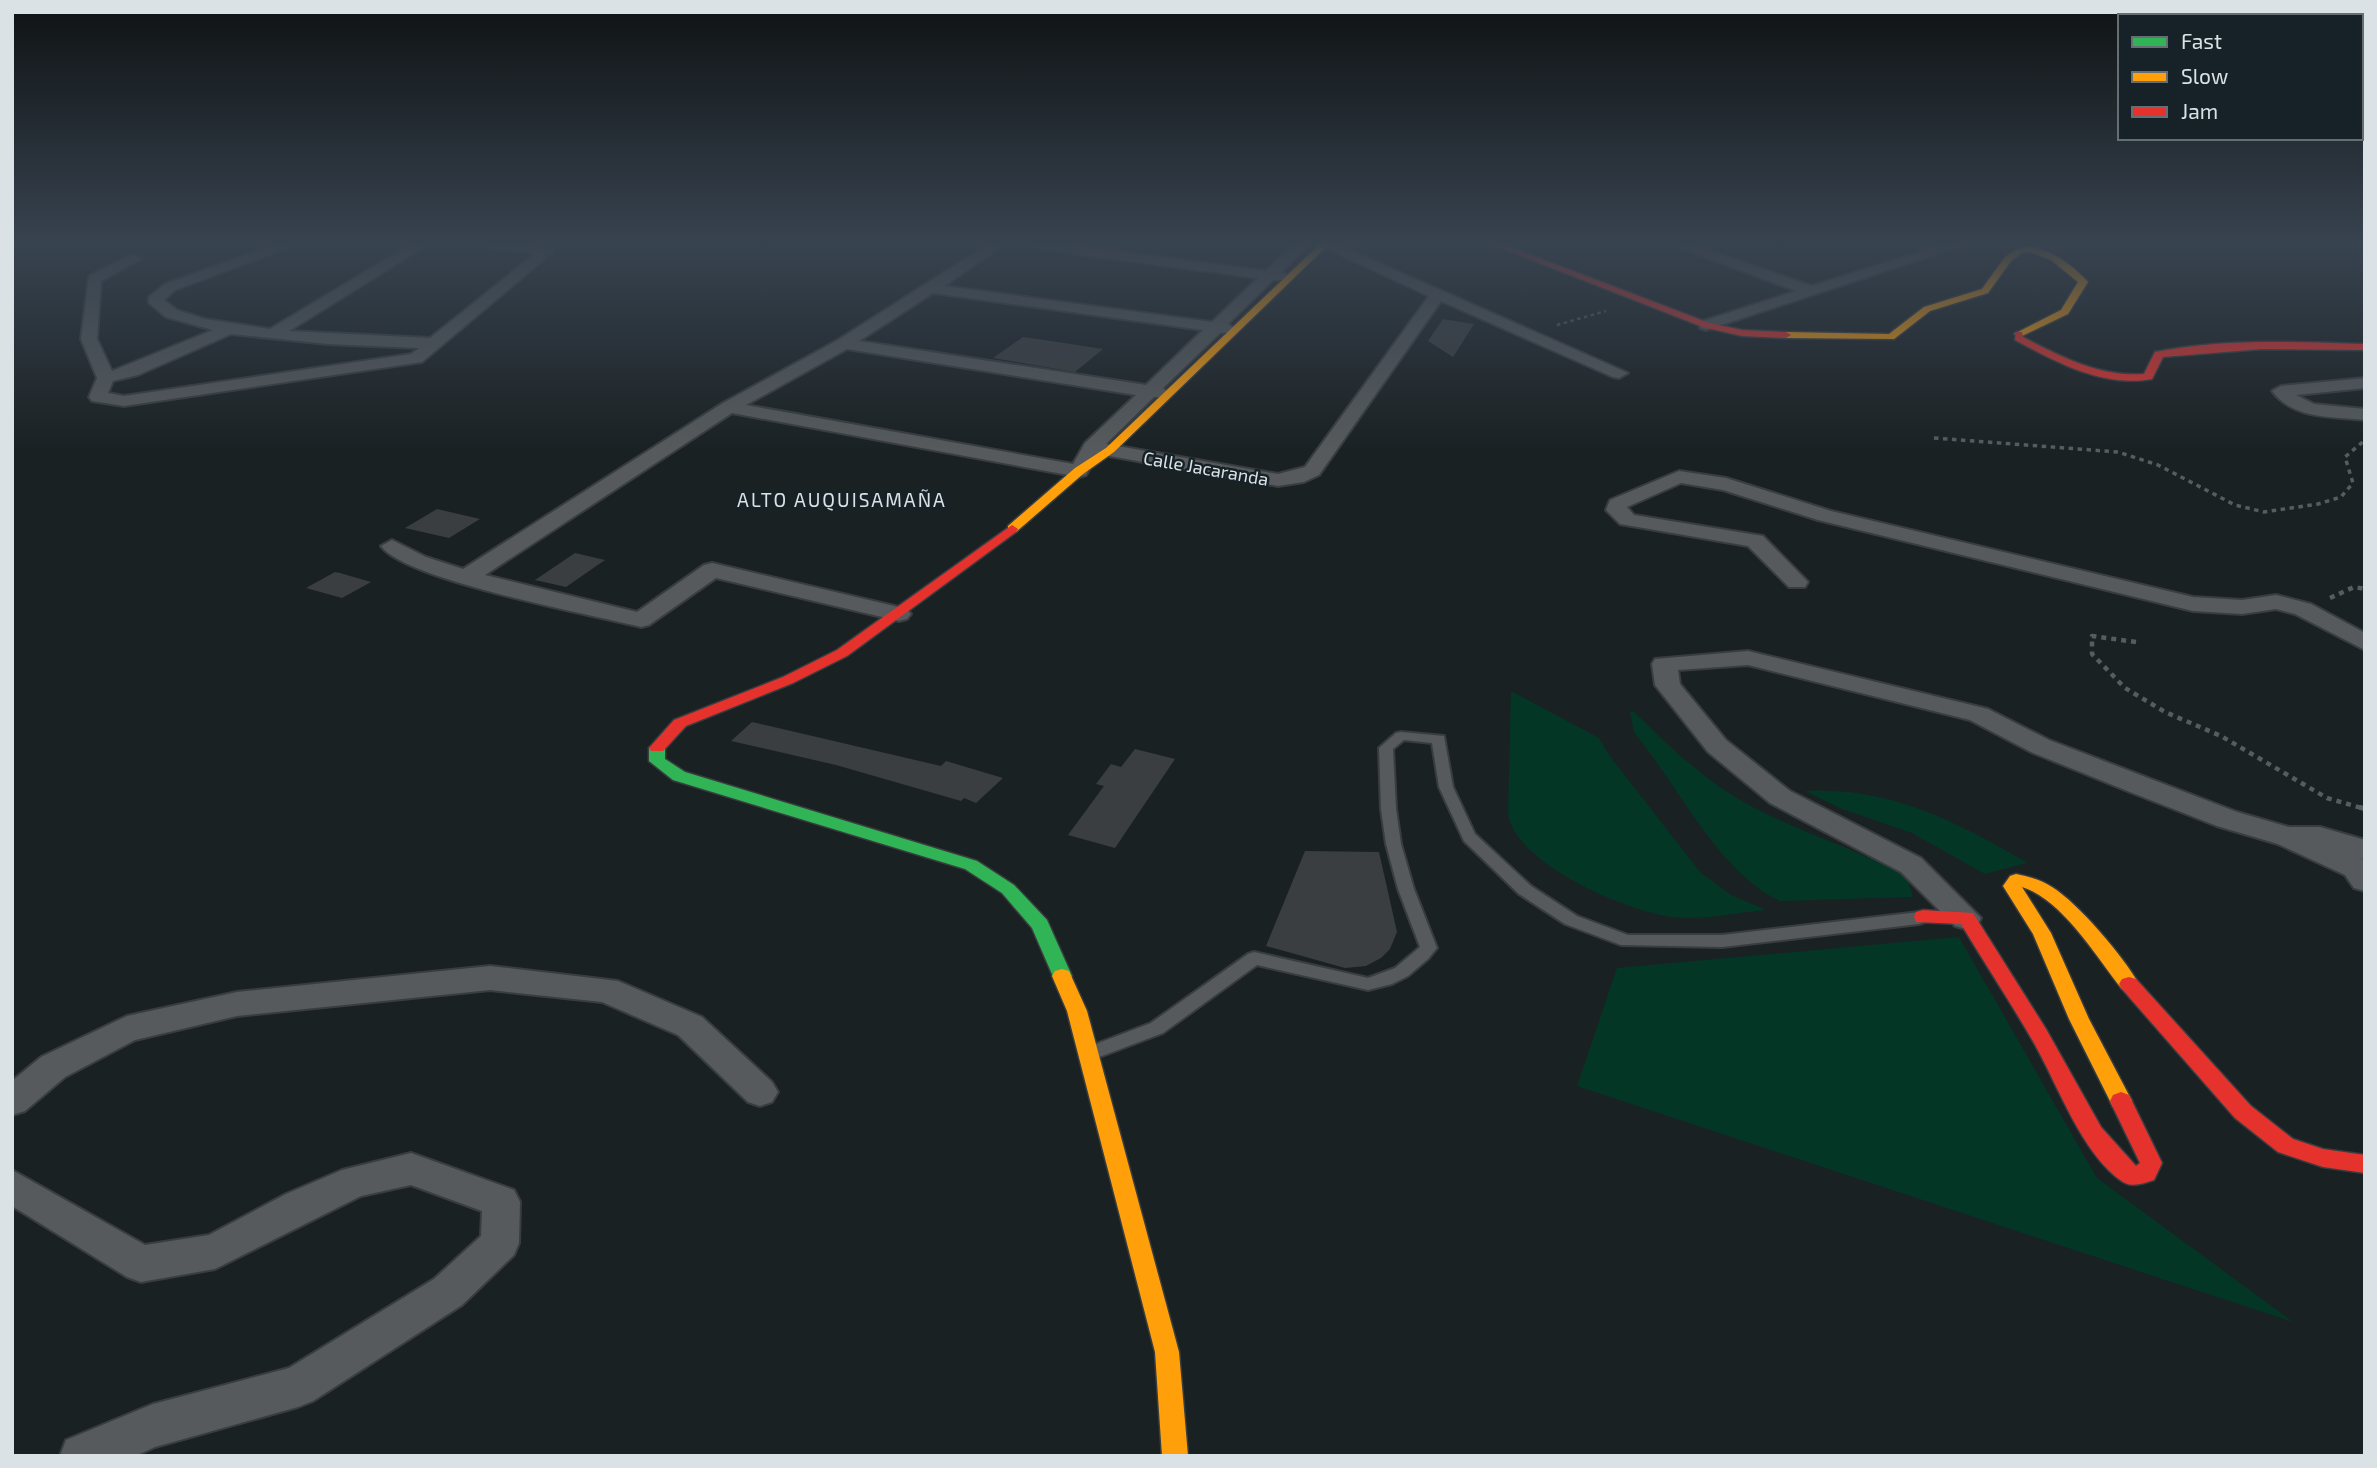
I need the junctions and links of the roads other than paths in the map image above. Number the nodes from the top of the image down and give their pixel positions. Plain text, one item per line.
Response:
1 (91, 314) edge
2 (172, 314) edge
3 (307, 314) edge
4 (470, 314) edge
5 (890, 314) edge
6 (1112, 314) edge
7 (1230, 314) edge
8 (1251, 314) edge
9 (1424, 314) edge
10 (1481, 314) edge
11 (1676, 314) edge
12 (1743, 314) edge
13 (1921, 314) edge
14 (2062, 314) edge
15 (1706, 325) junction
16 (1216, 328) junction
17 (1234, 330) junction
18 (225, 331) junction
19 (275, 333) junction
20 (432, 344) junction
21 (844, 344) junction
22 (2365, 347) edge
23 (1619, 373) dead end
24 (106, 378) junction
25 (2365, 383) edge
26 (1150, 391) junction
27 (1169, 394) junction
28 (729, 407) junction
29 (2365, 415) edge
30 (1101, 449) junction
31 (1079, 471) junction
32 (392, 546) dead end
33 (466, 577) junction
34 (1797, 582) dead end
35 (900, 614) junction
36 (2365, 643) edge
37 (2288, 837) junction
38 (2365, 850) edge
39 (2365, 881) edge
40 (1923, 917) joint
41 (1966, 918) junction
42 (1090, 1053) junction
43 (760, 1092) dead end
44 (12, 1101) edge
45 (2365, 1164) edge
46 (12, 1186) edge
47 (82, 1456) edge
48 (1175, 1456) edge

1 - 24 street
2 - 18 street
3 - 19 street
4 - 20 street
5 - 21 street
6 - 16 street
7 - 16 street
8 - 17 street
9 - 30 street, Calle Jacaranda
10 - 23 street
11 - 15 street
12 - 15 street
13 - 15 street
14 - 22 street
16 - 17 street
16 - 26 street
17 - 27 street
18 - 19 street
18 - 24 street
19 - 20 street
20 - 24 street
21 - 26 street
21 - 28 street
25 - 29 street
26 - 27 street
26 - 30 street
27 - 30 street
28 - 31 street
28 - 33 street
30 - 31 street
31 - 35 street
32 - 33 street
33 - 35 street
34 - 36 street
35 - 42 street
37 - 38 street
37 - 39 street
37 - 41 street
40 - 41 street
40 - 42 lane
41 - 45 street
42 - 48 street
43 - 44 street
46 - 47 street

